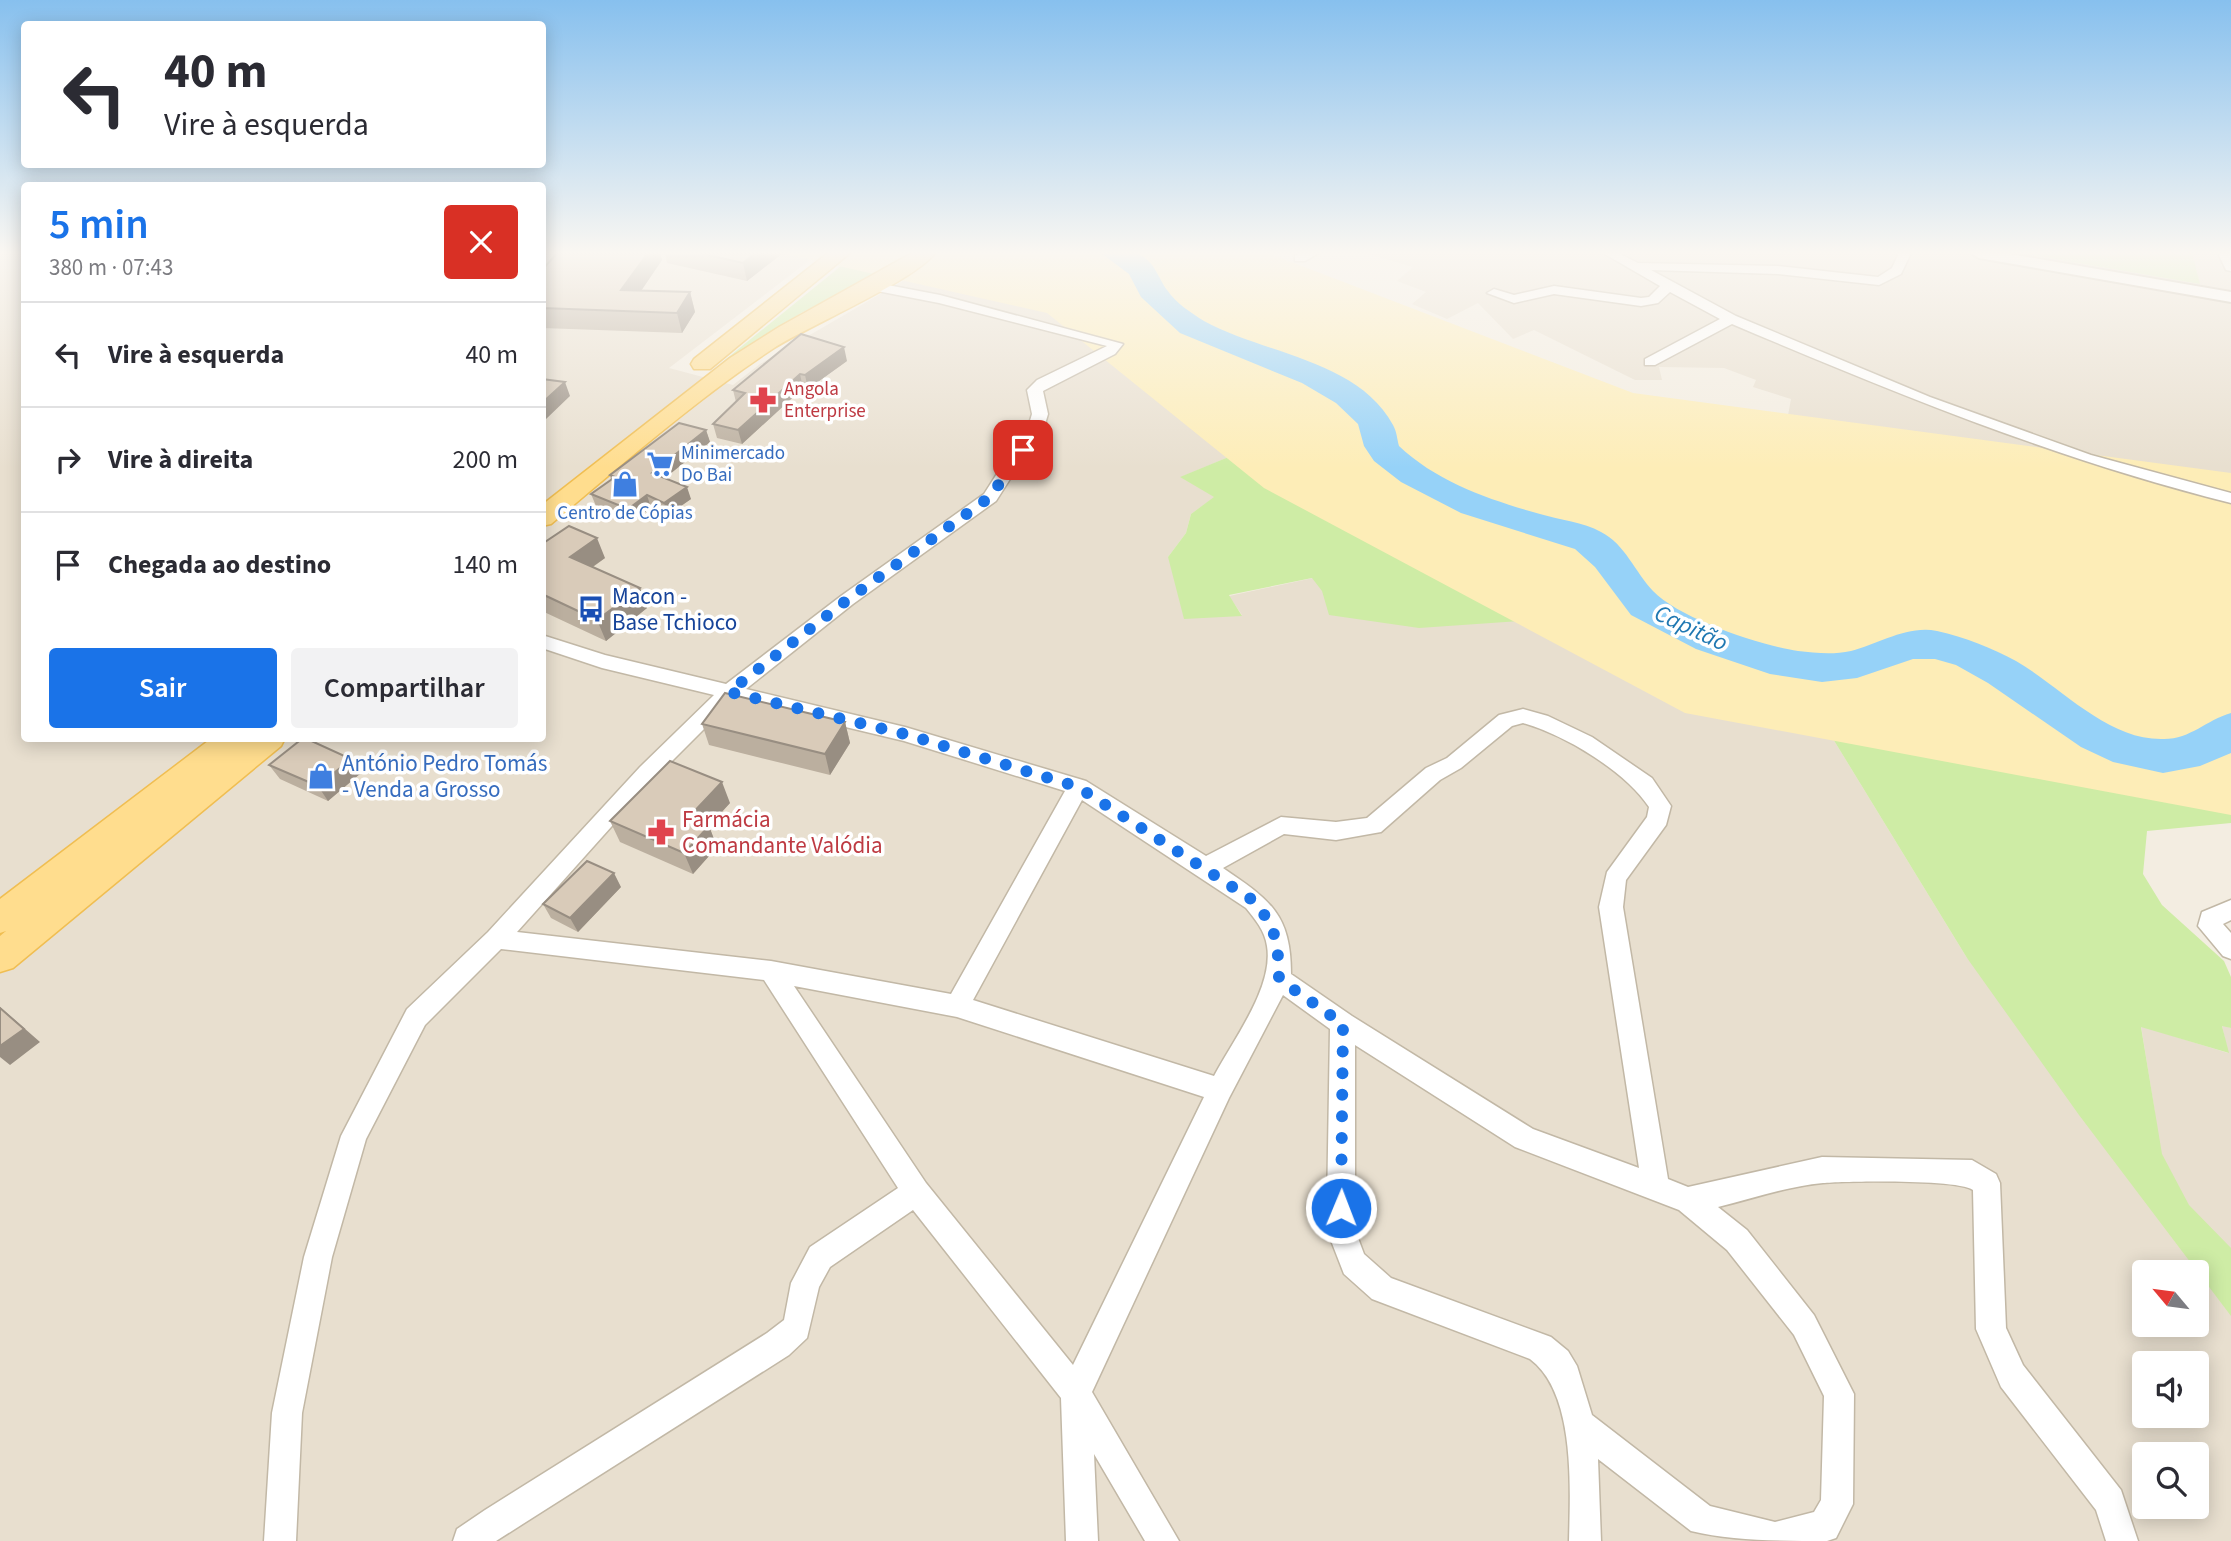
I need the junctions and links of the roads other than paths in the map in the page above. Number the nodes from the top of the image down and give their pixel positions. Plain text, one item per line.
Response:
1 (751, 325) edge
2 (798, 325) edge
3 (1041, 325) edge
4 (1720, 325) edge
5 (1745, 325) edge
6 (1650, 362) dead end
7 (546, 490) edge
8 (2231, 498) edge
9 (546, 514) edge
10 (546, 642) edge
11 (729, 692) junction
12 (229, 742) edge
13 (265, 742) edge
14 (1078, 787) junction
15 (1205, 867) junction
16 (2231, 909) edge
17 (0, 919) edge
18 (496, 939) junction
19 (2231, 950) edge
20 (0, 957) edge
21 (771, 971) junction
22 (1279, 979) junction
23 (957, 1006) junction
24 (1343, 1024) junction
25 (1220, 1090) junction
26 (1656, 1189) junction
27 (916, 1192) junction
28 (1688, 1200) junction
29 (1076, 1393) junction
30 (1580, 1425) junction
31 (280, 1541) edge
32 (469, 1541) edge
33 (1082, 1541) edge
34 (1164, 1541) edge
35 (1585, 1541) edge
36 (2122, 1541) edge

1 - 7 main road
2 - 9 main road
3 - 11 street
4 - 6 street
5 - 8 street
10 - 11 street
11 - 14 street
11 - 18 street
12 - 17 main road
13 - 20 main road
14 - 15 street
14 - 23 street
15 - 22 street
15 - 26 street
16 - 19 street
18 - 21 street
18 - 31 street
21 - 23 street
21 - 27 street
22 - 24 street
22 - 25 street
23 - 25 street
24 - 26 street
24 - 30 street
25 - 29 street
26 - 28 street
27 - 29 street
27 - 32 street
28 - 30 street
28 - 36 street
29 - 33 street
29 - 34 street
30 - 35 street

